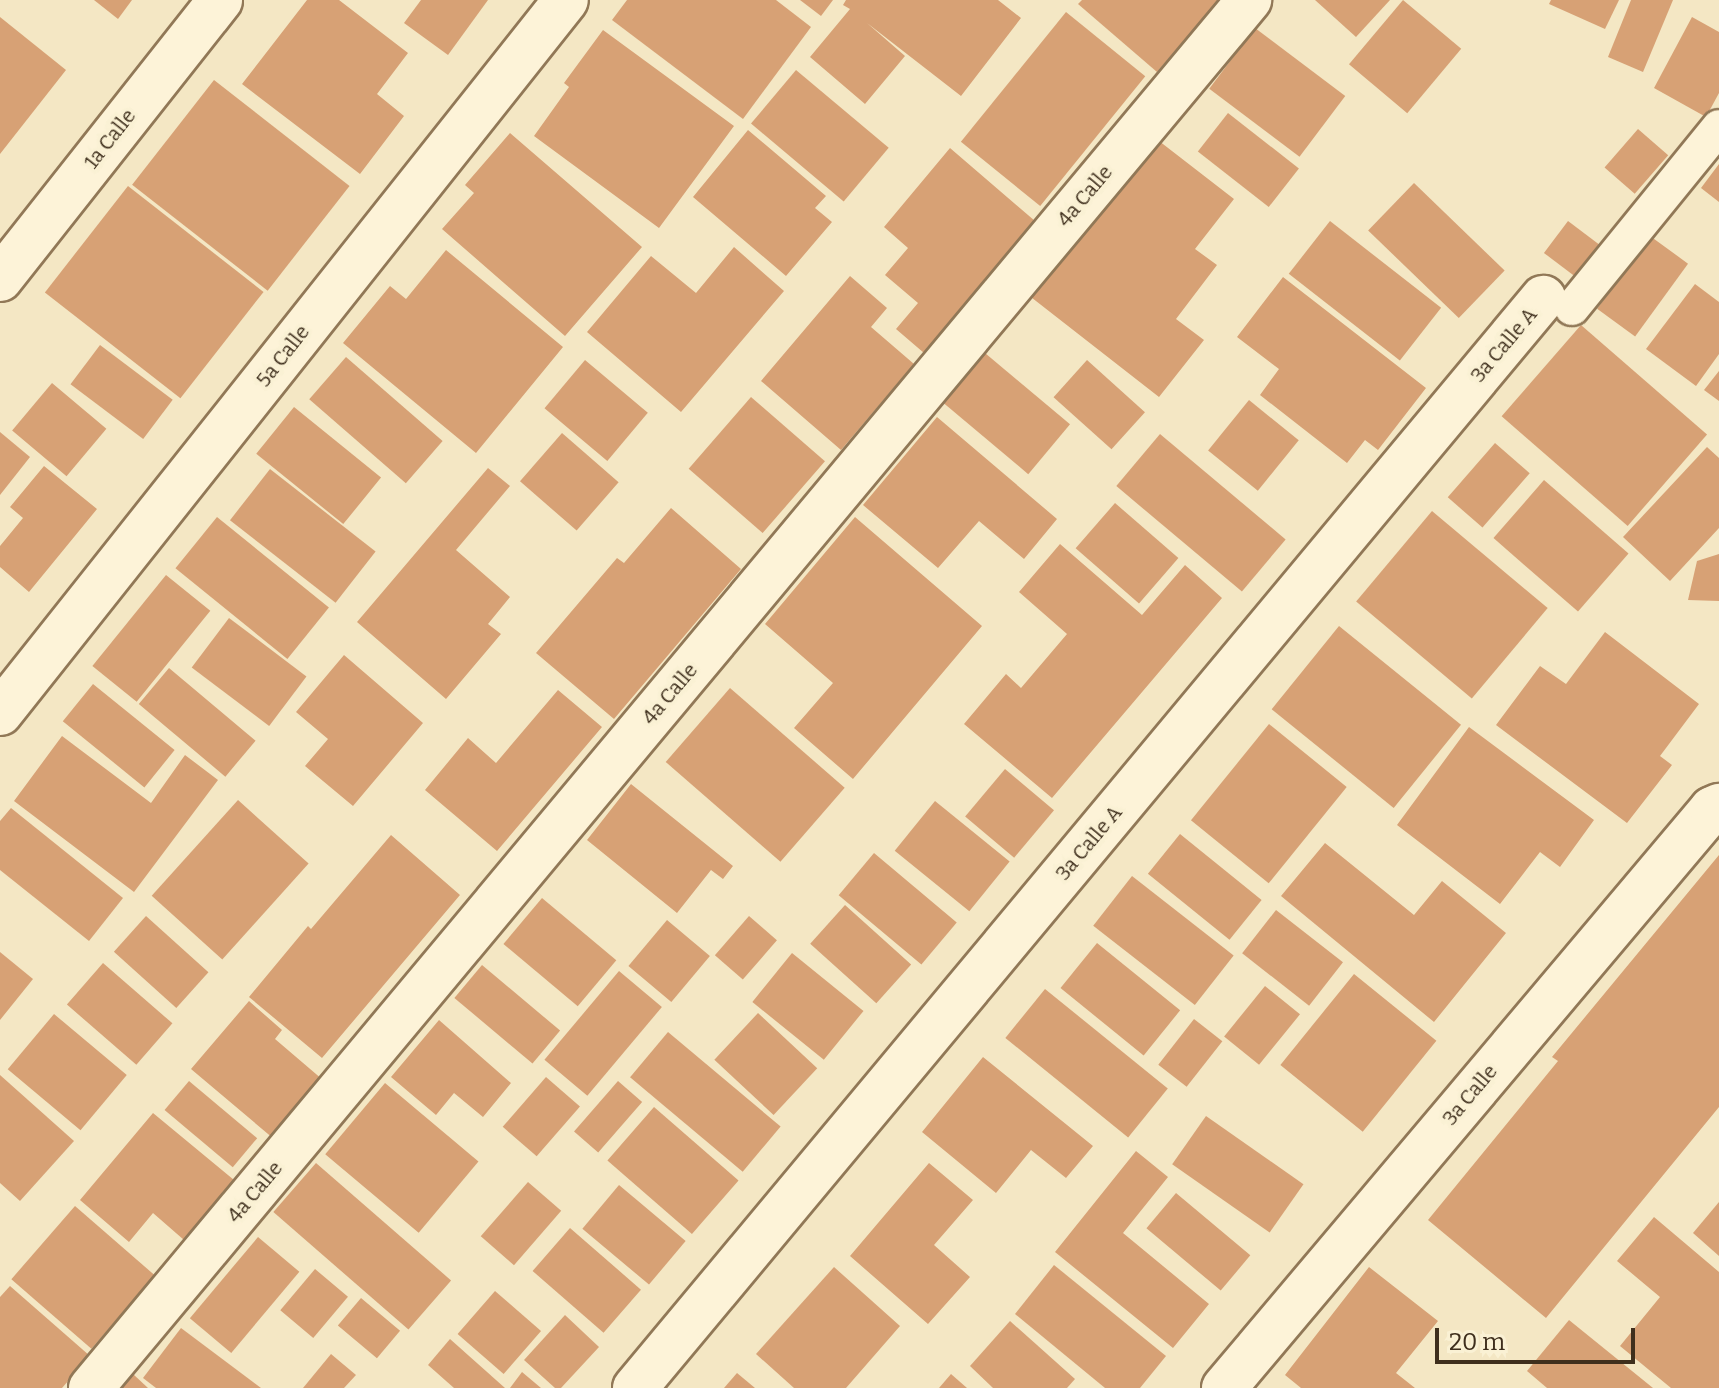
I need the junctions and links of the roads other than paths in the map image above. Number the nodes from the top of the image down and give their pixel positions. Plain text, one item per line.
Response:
1 (220, 0) edge
2 (566, 0) edge
3 (1249, 0) edge
4 (1719, 127) edge
5 (0, 279) edge
6 (1558, 303) joint
7 (0, 713) edge
8 (1719, 806) edge
9 (91, 1388) edge
10 (635, 1388) edge
11 (1224, 1388) edge

1 - 5 street, 1a Calle
2 - 7 street, 5a Calle
3 - 9 street, 4a Calle
4 - 6 lane
6 - 10 street, 3a Calle A
8 - 11 street, 3a Calle

